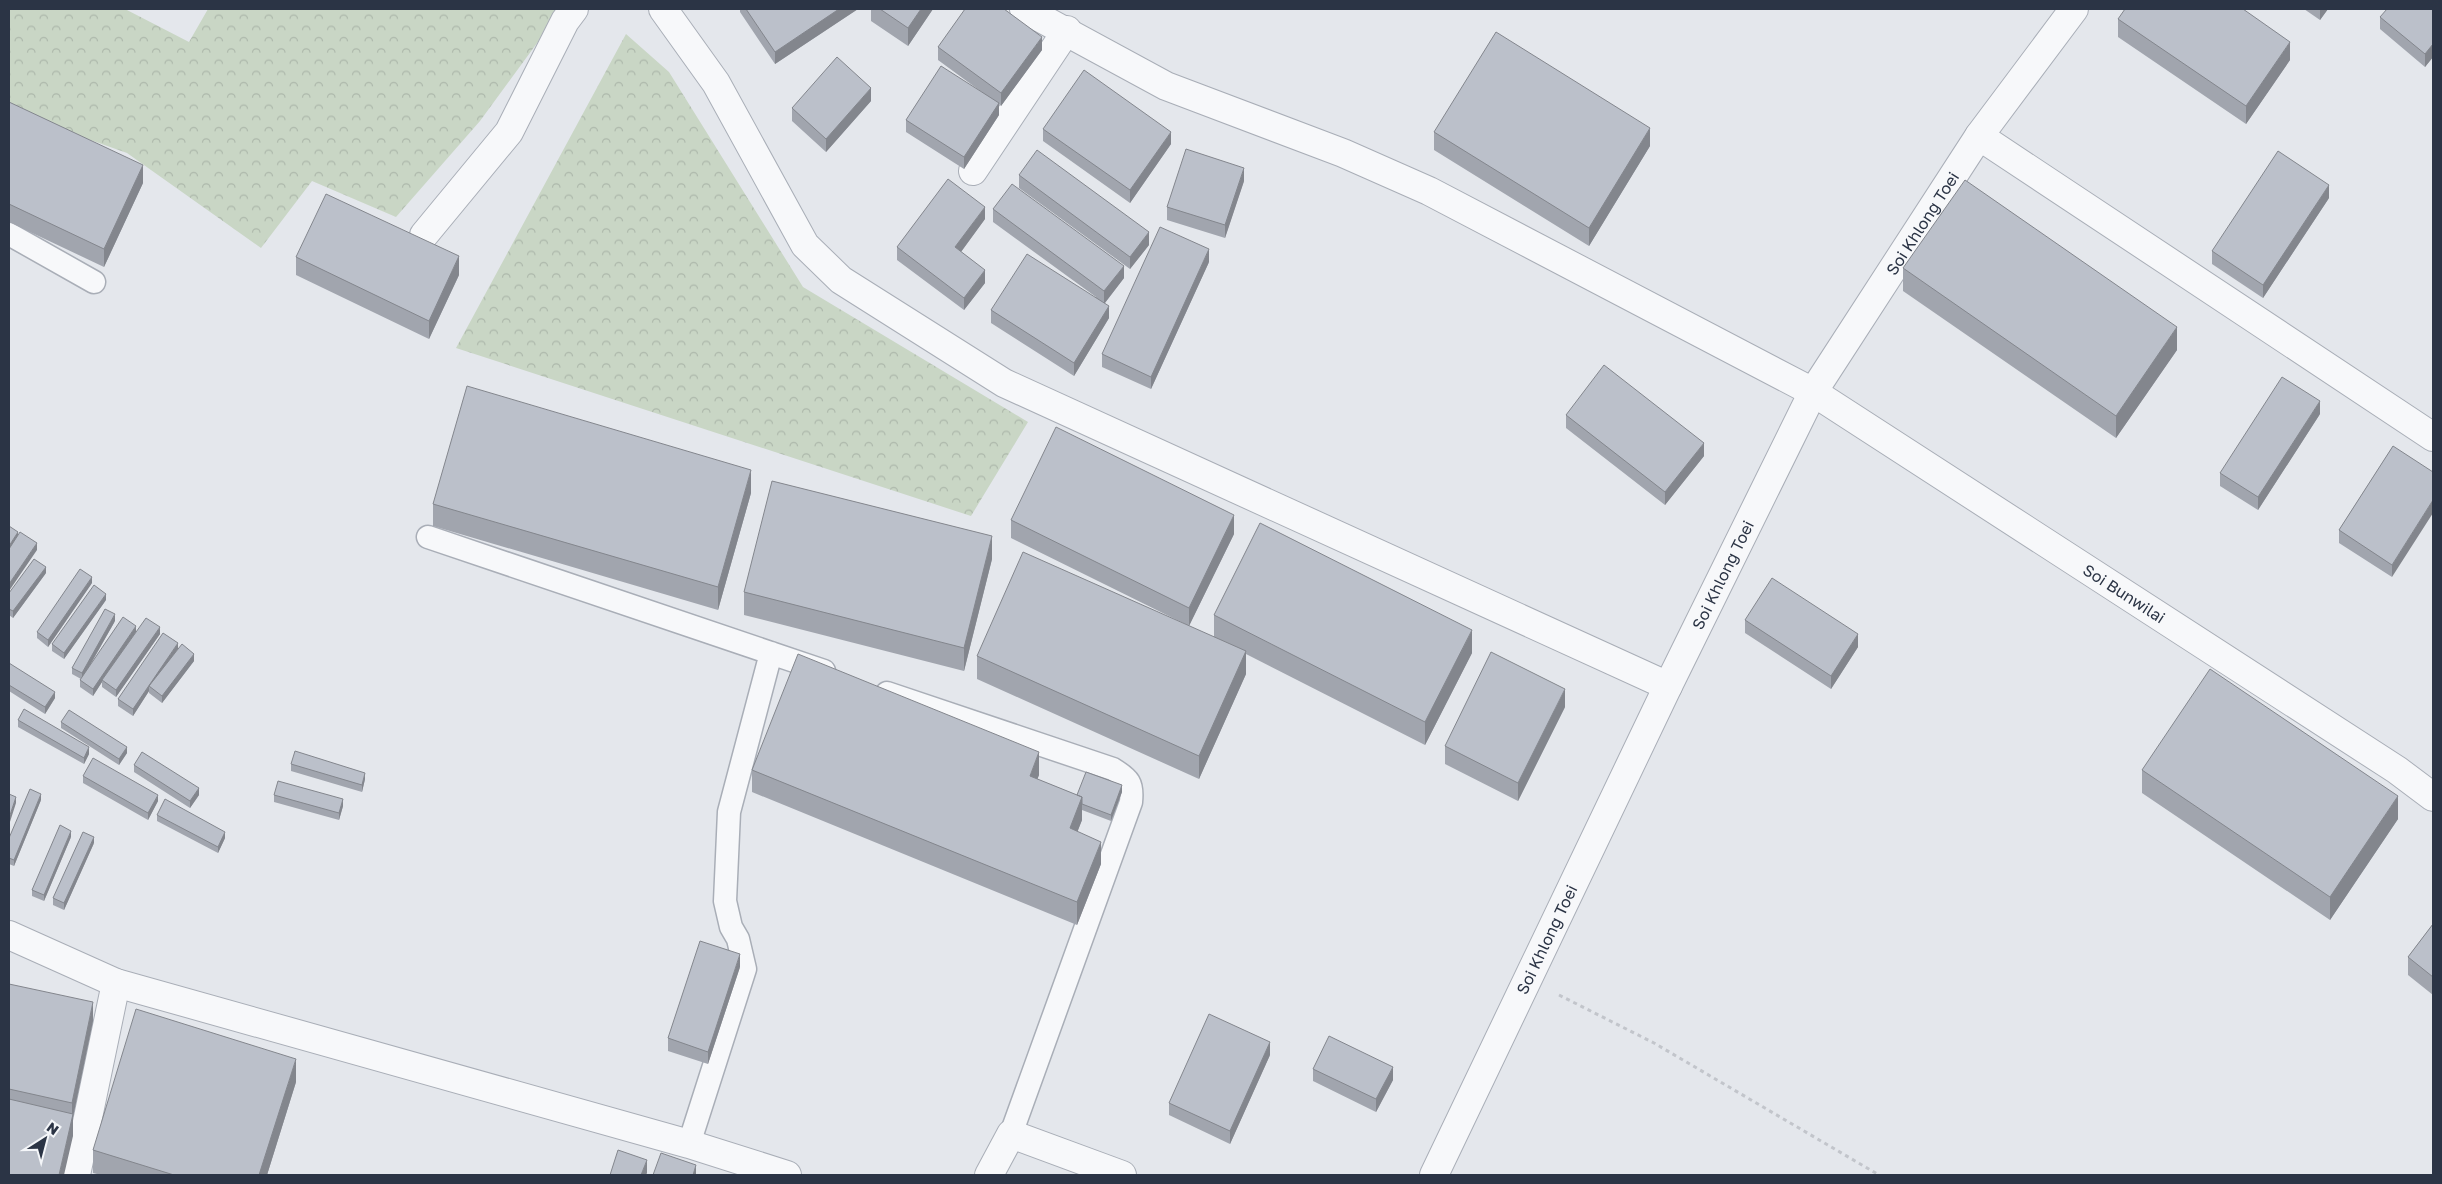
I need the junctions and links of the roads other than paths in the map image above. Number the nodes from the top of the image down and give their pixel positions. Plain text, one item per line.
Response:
1 (574, 9) edge
2 (663, 9) edge
3 (1024, 9) edge
4 (2074, 9) edge
5 (1067, 30) junction
6 (1979, 136) junction
7 (973, 171) dead end
8 (9, 234) edge
9 (424, 235) dead end
10 (94, 282) dead end
11 (1814, 392) junction
12 (2433, 437) edge
13 (428, 537) dead end
14 (771, 653) junction
15 (1668, 686) junction
16 (2433, 797) edge
17 (9, 935) edge
18 (116, 983) junction
19 (1011, 1134) junction
20 (688, 1144) junction
21 (76, 1175) edge
22 (788, 1175) edge
23 (989, 1175) edge
24 (1122, 1175) edge
25 (1434, 1175) edge

1 - 9 street
2 - 15 street
3 - 5 street, Soi Bunwilai
4 - 6 street, Soi Khlong Toei
5 - 7 street
5 - 11 street, Soi Bunwilai
6 - 11 street, Soi Khlong Toei
6 - 12 street
8 - 10 lane
11 - 15 street, Soi Khlong Toei
11 - 16 street, Soi Bunwilai
13 - 14 lane
14 - 19 lane
14 - 20 lane
15 - 25 street, Soi Khlong Toei
17 - 18 street
18 - 20 street
18 - 21 street
19 - 23 street
19 - 24 street
20 - 22 street

